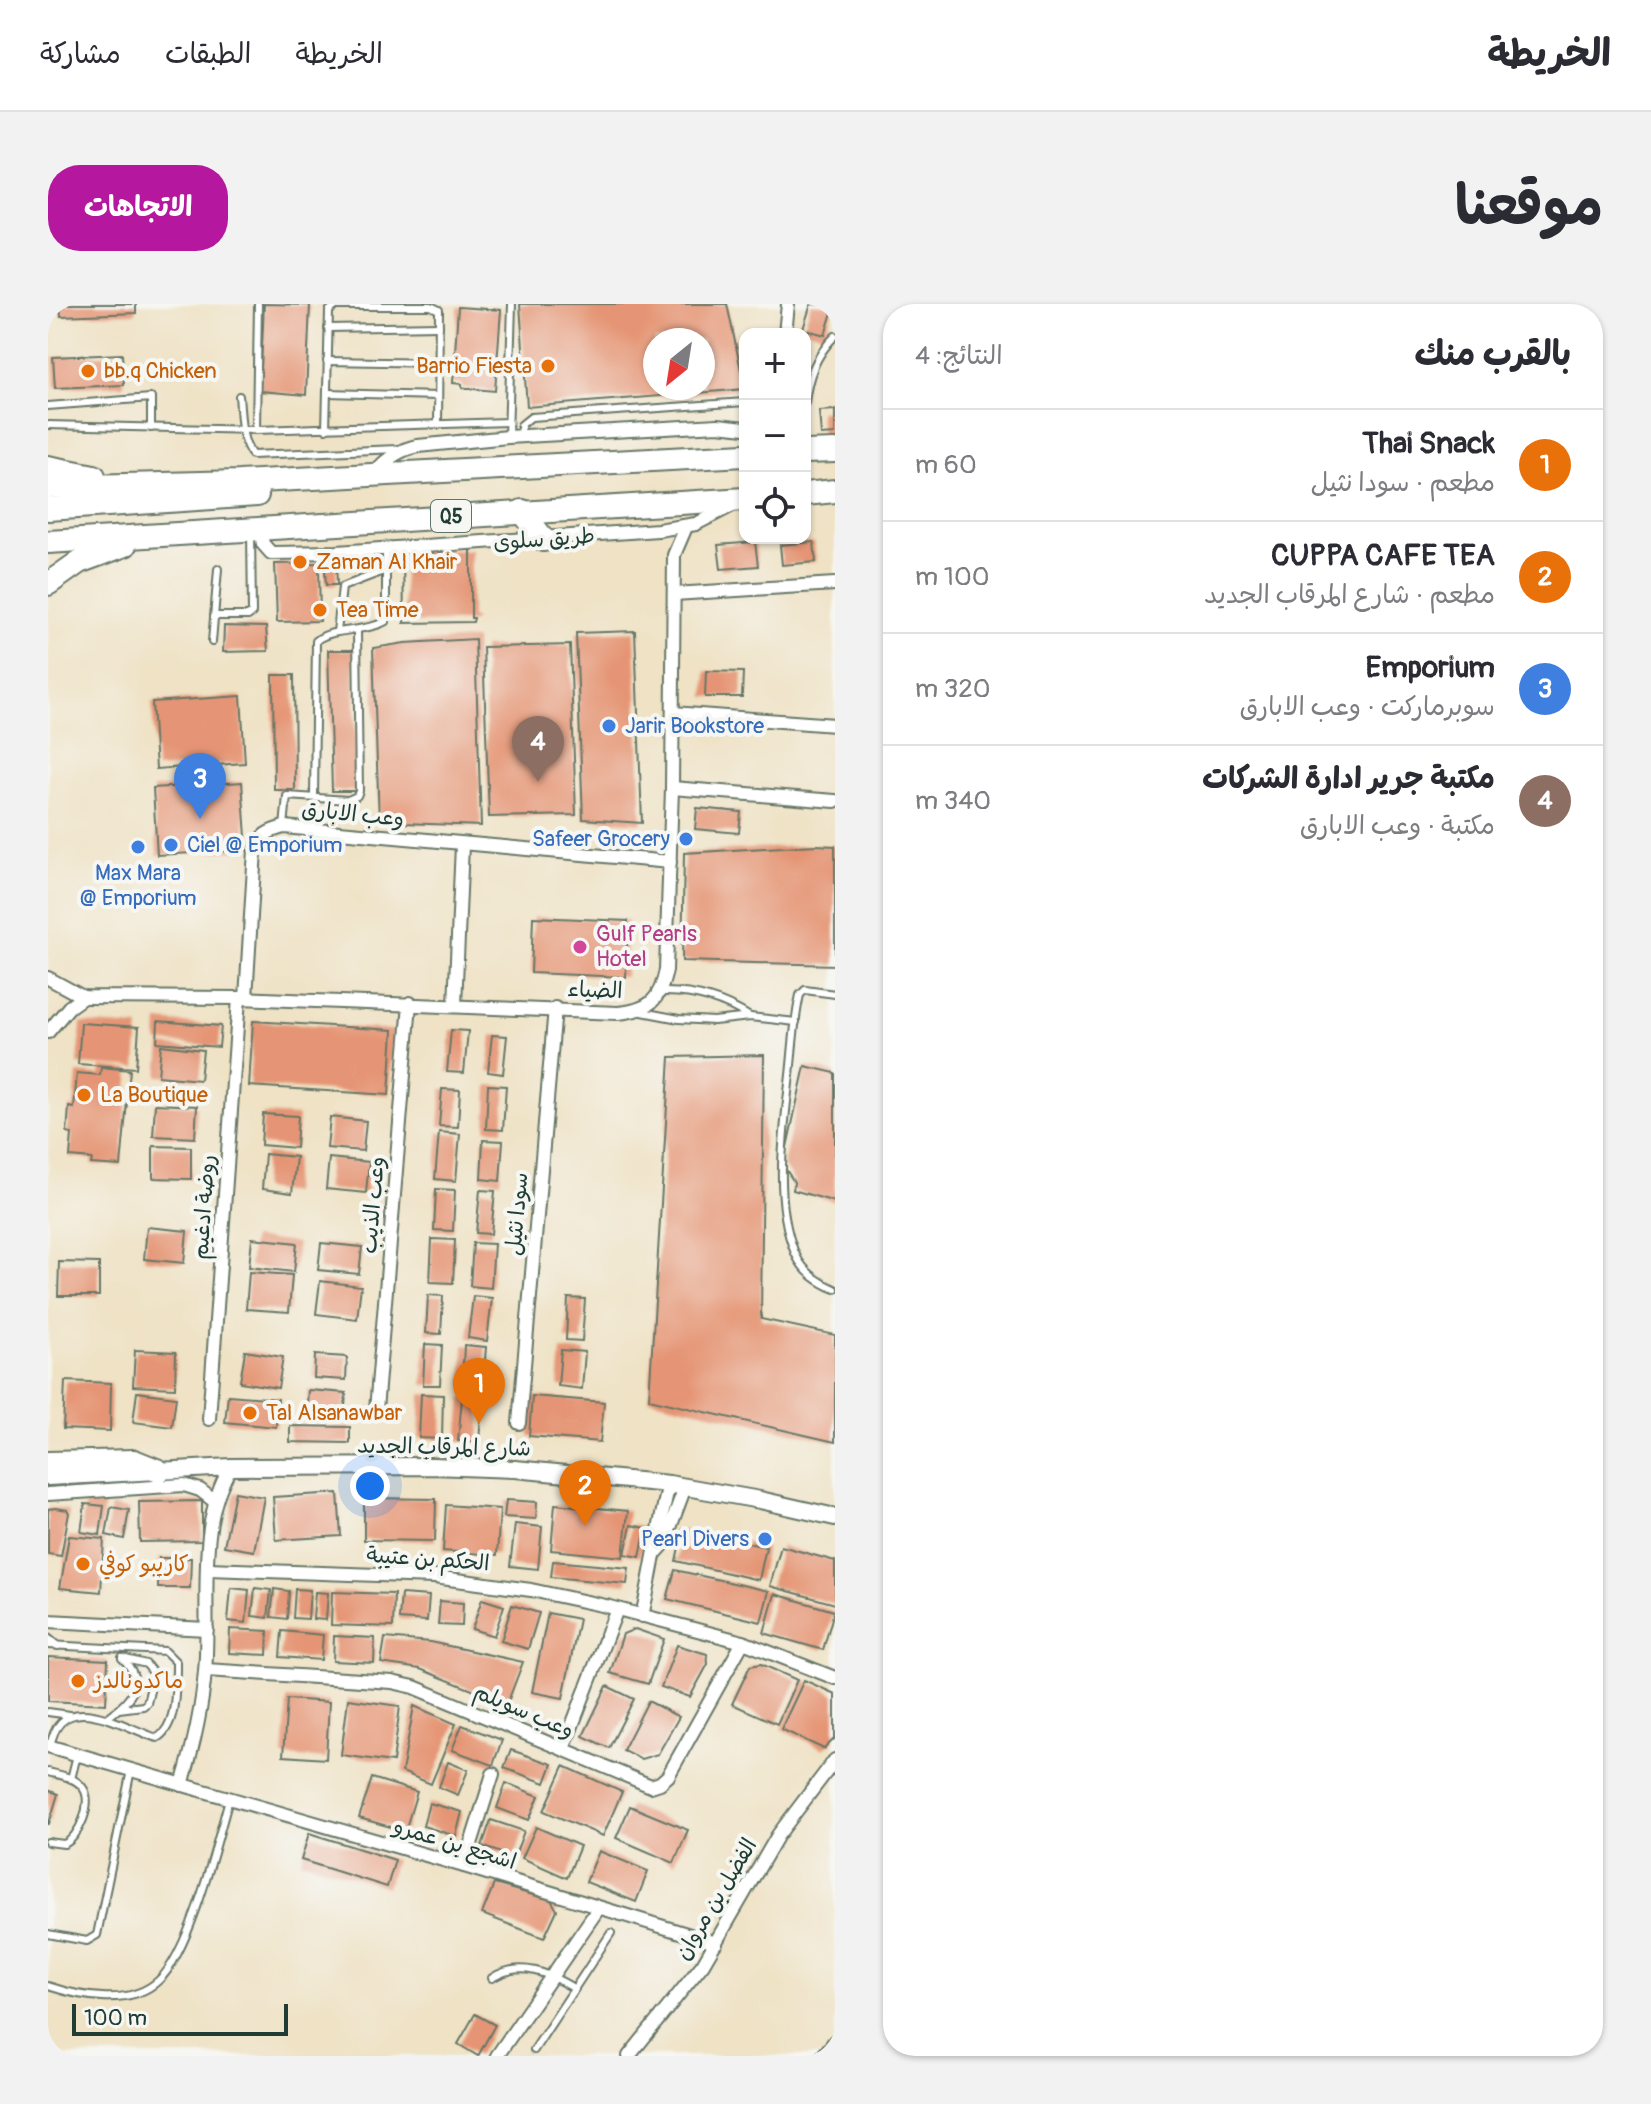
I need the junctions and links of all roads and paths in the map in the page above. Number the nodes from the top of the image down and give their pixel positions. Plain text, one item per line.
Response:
1 (258, 304) edge
2 (512, 304) edge
3 (788, 304) edge
4 (439, 326) junction
5 (328, 328) junction
6 (786, 328) edge
7 (835, 336) edge
8 (327, 361) junction
9 (439, 363) junction
10 (327, 393) junction
11 (239, 396) dead end
12 (438, 396) junction
13 (806, 400) edge
14 (739, 402) edge
15 (48, 406) edge
16 (508, 422) junction
17 (456, 424) junction
18 (48, 425) edge
19 (438, 425) junction
20 (739, 427) edge
21 (151, 428) junction
22 (326, 429) junction
23 (243, 430) junction
24 (256, 430) junction
25 (515, 437) junction
26 (457, 442) junction
27 (406, 448) junction
28 (811, 449) edge
29 (835, 451) edge
30 (739, 455) edge
31 (611, 461) junction
32 (48, 467) edge
33 (373, 474) junction
34 (131, 483) junction
35 (48, 487) edge
36 (835, 491) edge
37 (811, 493) edge
38 (739, 499) edge
39 (739, 501) edge
40 (48, 509) edge
41 (522, 511) junction
42 (686, 527) junction
43 (255, 529) junction
44 (658, 530) junction
45 (158, 535) junction
46 (544, 540) junction
47 (48, 542) edge
48 (386, 548) junction
49 (674, 555) junction
50 (218, 569) dead end
51 (386, 570) junction
52 (48, 584) edge
53 (835, 584) edge
54 (674, 594) junction
55 (214, 616) junction
56 (357, 631) junction
57 (337, 632) junction
58 (212, 642) dead end
59 (673, 713) junction
60 (835, 725) edge
61 (672, 788) junction
62 (314, 797) junction
63 (835, 801) edge
64 (284, 827) junction
65 (462, 845) junction
66 (670, 862) junction
67 (48, 978) edge
68 (661, 992) junction
69 (835, 994) edge
70 (83, 997) junction
71 (242, 998) junction
72 (410, 1003) junction
73 (455, 1005) junction
74 (555, 1008) junction
75 (637, 1011) junction
76 (750, 1017) junction
77 (796, 1022) junction
78 (48, 1032) edge
79 (835, 1289) edge
80 (376, 1410) dead end
81 (209, 1419) dead end
82 (519, 1423) dead end
83 (48, 1463) edge
84 (231, 1467) junction
85 (159, 1471) junction
86 (48, 1477) edge
87 (677, 1486) junction
88 (48, 1494) edge
89 (214, 1501) junction
90 (835, 1517) edge
91 (208, 1569) junction
92 (617, 1609) junction
93 (642, 1616) junction
94 (48, 1621) edge
95 (207, 1629) junction
96 (48, 1638) edge
97 (743, 1642) junction
98 (48, 1645) edge
99 (58, 1646) junction
100 (113, 1649) junction
101 (122, 1658) junction
102 (206, 1670) junction
103 (835, 1678) edge
104 (119, 1709) junction
105 (48, 1712) edge
106 (70, 1715) junction
107 (107, 1718) junction
108 (49, 1746) edge
109 (563, 1749) junction
110 (78, 1754) junction
111 (835, 1760) edge
112 (131, 1770) junction
113 (48, 1772) edge
114 (493, 1774) dead end
115 (71, 1779) junction
116 (182, 1785) junction
117 (229, 1799) junction
118 (48, 1842) edge
119 (464, 1866) junction
120 (598, 1909) junction
121 (611, 1933) dead end
122 (48, 1934) edge
123 (716, 1943) junction
124 (553, 1976) junction
125 (492, 1978) dead end
126 (48, 1986) edge
127 (575, 1989) junction
128 (835, 2041) edge
129 (534, 2050) dead end
130 (497, 2056) edge
131 (629, 2056) edge
132 (823, 2056) edge

1 - 24 lane
2 - 16 lane
3 - 6 street
4 - 5 lane
4 - 5 lane
4 - 9 lane
5 - 8 lane
7 - 13 lane
8 - 9 lane
8 - 10 lane
9 - 12 lane
10 - 12 lane
10 - 22 lane
11 - 23 lane
12 - 19 lane
14 - 25 lane
15 - 21 lane
16 - 17 lane
16 - 25 lane
17 - 19 lane
17 - 26 lane
18 - 21 lane
19 - 22 lane
20 - 25 street
21 - 23 lane
22 - 24 lane
23 - 24 lane
23 - 27 lane
25 - 26 street
26 - 27 street
27 - 33 street
28 - 29 highway
30 - 31 highway, Q5
31 - 33 highway, Q5
31 - 40 highway
32 - 34 highway
33 - 34 highway, Q5
34 - 35 highway, Q5
36 - 37 highway
38 - 41 highway, طريق سلوى / Q5
39 - 42 street, طريق سلوى
41 - 43 highway, طريق سلوى / Q5
41 - 46 highway
42 - 44 street, طريق سلوى
42 - 49 street
43 - 45 highway, طريق سلوى / Q5
43 - 48 street, طريق سلوى
43 - 55 lane
44 - 46 street, طريق سلوى
44 - 49 street
45 - 47 highway, طريق سلوى / Q5
45 - 52 highway
46 - 48 street, طريق سلوى
48 - 51 lane
49 - 54 street
50 - 55 lane
51 - 56 lane
51 - 57 lane
53 - 54 street
54 - 59 street
55 - 58 lane
56 - 57 lane
56 - 62 lane
57 - 62 lane
59 - 60 street
59 - 61 street
61 - 63 street
61 - 66 street
62 - 64 lane
64 - 65 street, وعب الابارق
64 - 71 street, وعب الابارق
65 - 66 street, وعب الابارق
65 - 73 street
66 - 68 street
67 - 70 street, الضياء
68 - 75 street, الضياء
68 - 76 lane
69 - 77 lane
70 - 71 street, الضياء
70 - 78 street
71 - 72 street, الضياء
71 - 81 street, روضة ادغيم
72 - 73 street, الضياء
72 - 80 street, وعب الذيب
73 - 74 street, الضياء
74 - 75 street, الضياء
74 - 82 street, سودا نثيل
75 - 76 lane
76 - 77 lane
77 - 79 lane
83 - 85 highway
84 - 85 street, شارع المرقاب الجديد
84 - 87 street, شارع المرقاب الجديد
84 - 89 street
85 - 86 street, شارع المرقاب الجديد
87 - 90 street, شارع المرقاب الجديد
87 - 93 street
88 - 89 street
89 - 91 street
91 - 92 street, الحكم بن عتيبة
91 - 95 street
92 - 93 street, الحكم بن عتيبة
92 - 109 street
93 - 97 street, الحكم بن عتيبة
94 - 95 street
95 - 102 street
96 - 99 lane
97 - 103 street, الحكم بن عتيبة
97 - 109 street, وعب سويلم
98 - 99 lane
99 - 100 lane
100 - 101 lane
100 - 107 lane
101 - 104 lane
101 - 104 lane
102 - 109 street, وعب سويلم
102 - 116 street
104 - 107 lane
105 - 106 lane
106 - 107 lane
106 - 108 lane
108 - 110 street, اشجع بن عمرو
110 - 112 street, اشجع بن عمرو
110 - 115 lane
111 - 123 street, الفضل بن مروان
112 - 116 street, اشجع بن عمرو
112 - 122 lane
113 - 115 lane
114 - 119 street
115 - 118 lane
116 - 117 street, اشجع بن عمرو
117 - 119 street, اشجع بن عمرو
117 - 126 lane
119 - 120 street, اشجع بن عمرو
120 - 123 street, اشجع بن عمرو
120 - 124 street
121 - 127 lane
123 - 131 street, الفضل بن مروان
124 - 125 lane
124 - 127 lane
124 - 130 street
127 - 129 lane
128 - 132 street

